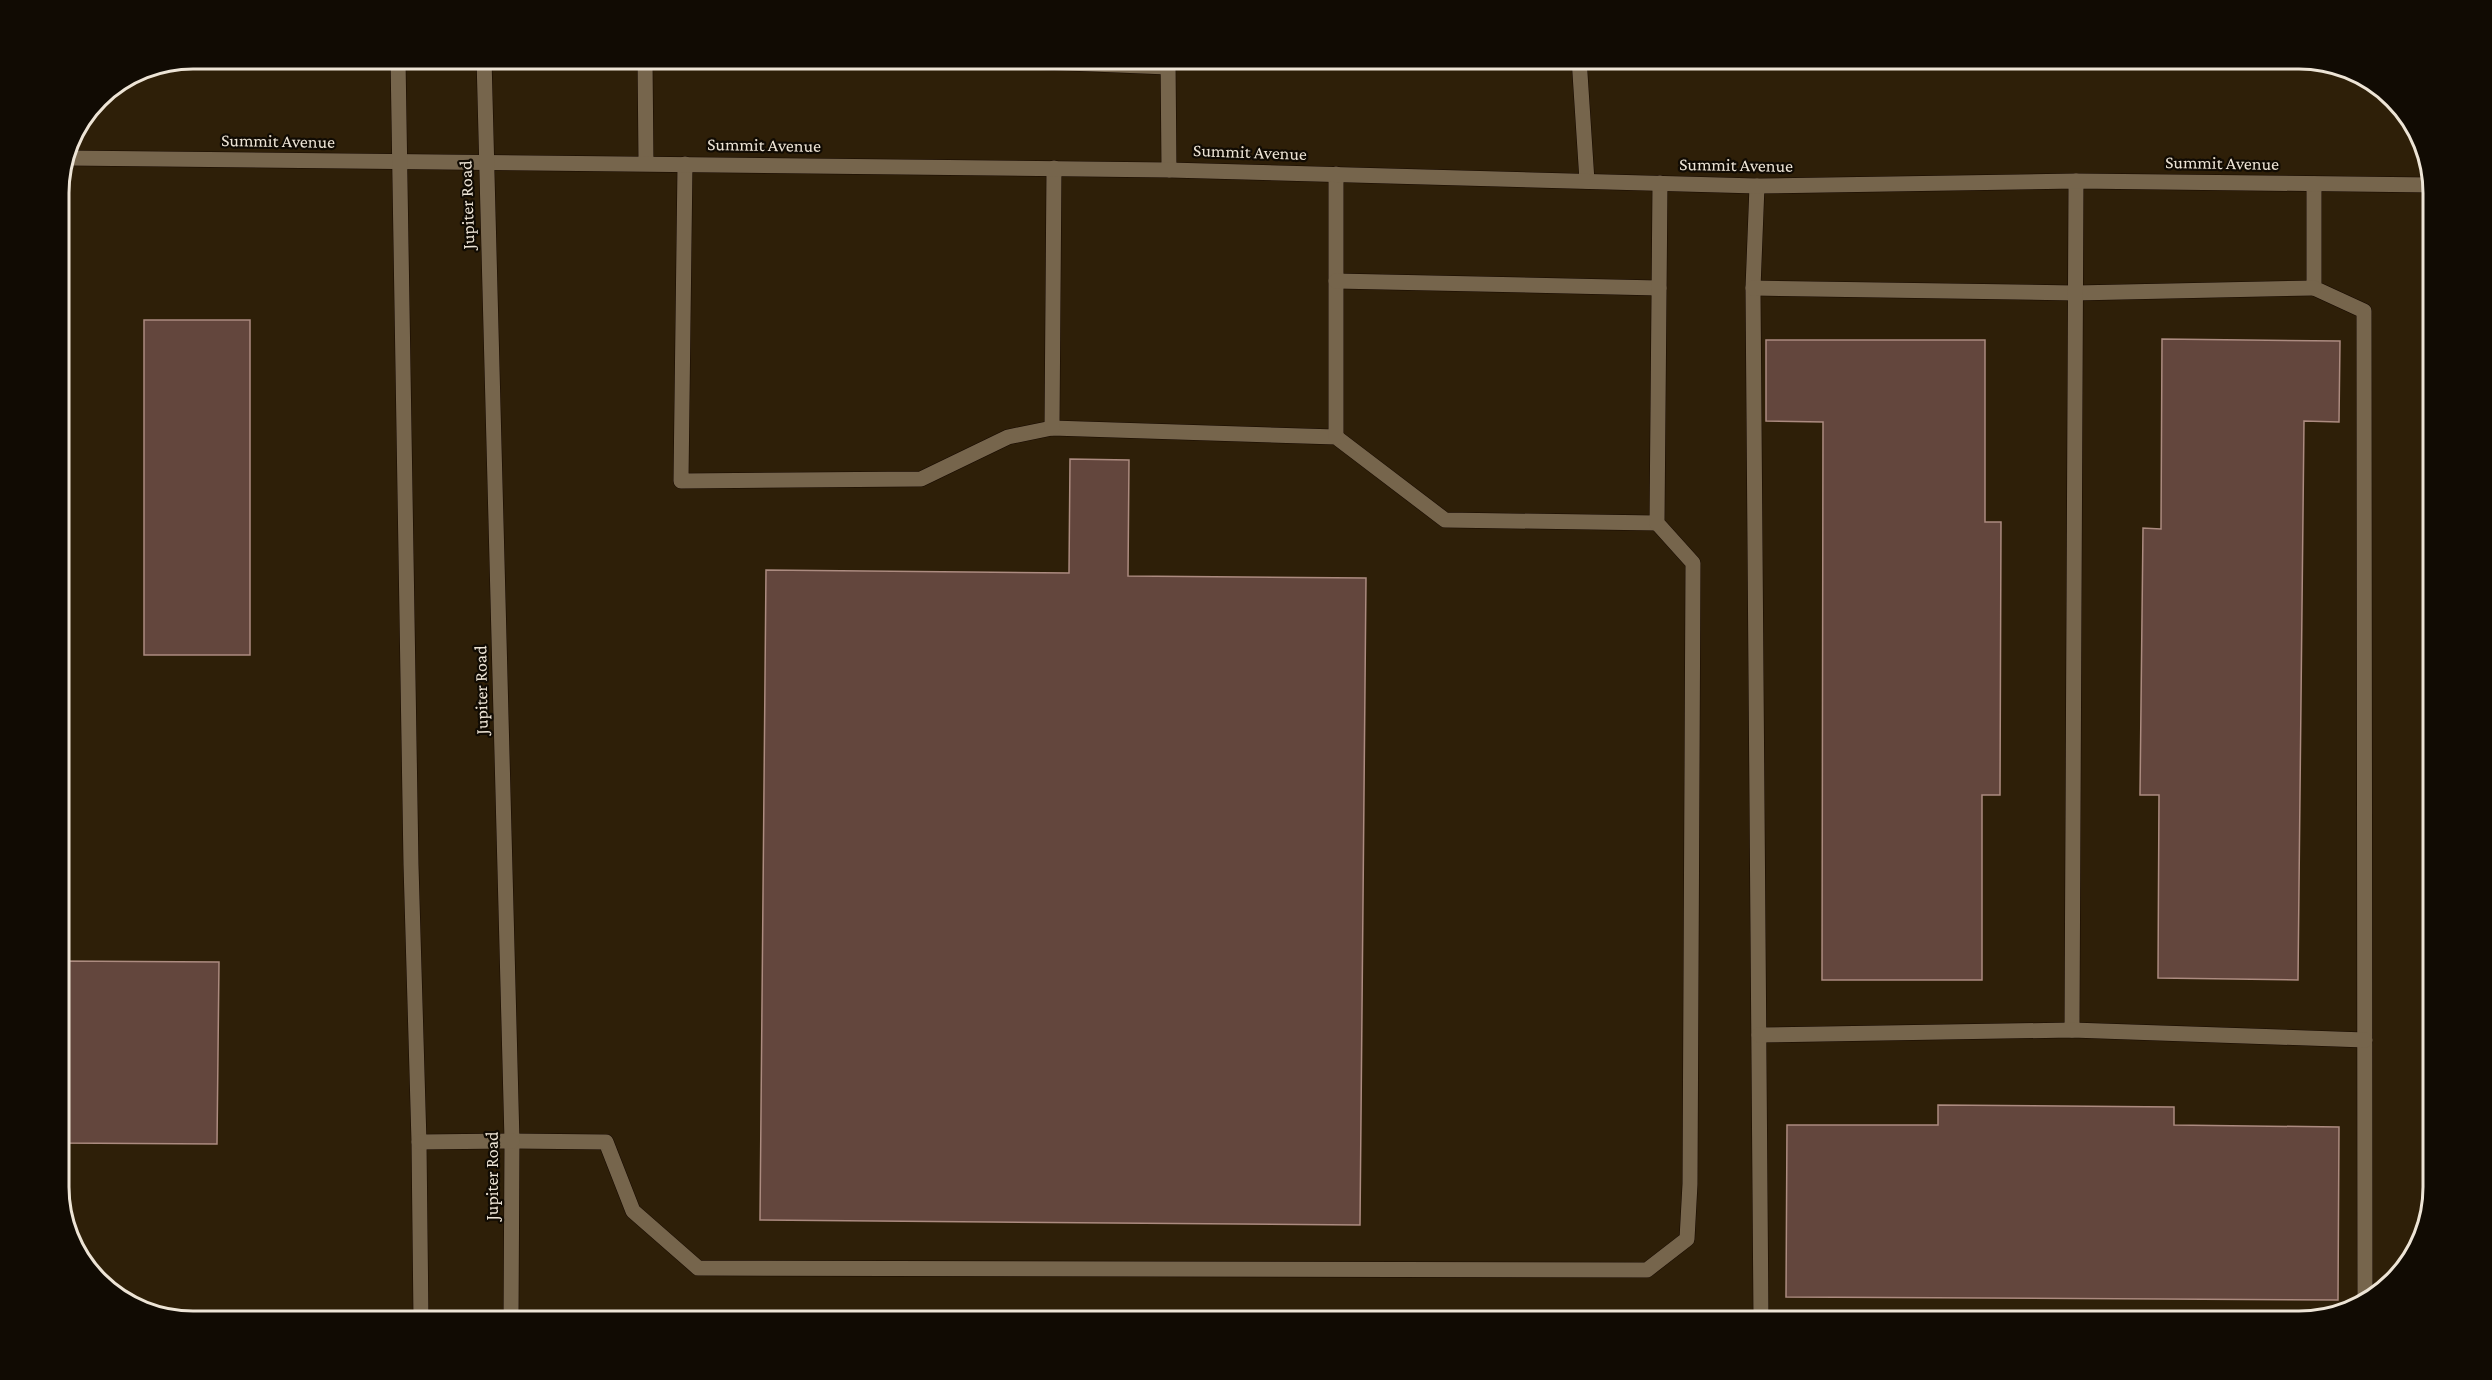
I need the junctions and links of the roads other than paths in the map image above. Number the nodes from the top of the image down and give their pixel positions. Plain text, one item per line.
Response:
1 (398, 69) edge
2 (484, 69) edge
3 (645, 69) edge
4 (1168, 69) edge
5 (1580, 69) edge
6 (74, 158) edge
7 (400, 161) junction
8 (486, 161) junction
9 (646, 163) junction
10 (685, 164) junction
11 (1054, 168) junction
12 (1169, 170) junction
13 (1336, 174) junction
14 (1587, 181) junction
15 (2076, 181) junction
16 (1660, 183) junction
17 (2314, 184) junction
18 (2423, 185) edge
19 (1757, 186) junction
20 (1336, 281) junction
21 (1659, 288) junction
22 (1753, 288) junction
23 (2314, 288) junction
24 (2076, 293) junction
25 (1052, 428) junction
26 (1336, 437) junction
27 (1657, 523) junction
28 (2072, 1030) junction
29 (1759, 1035) junction
30 (2365, 1040) junction
31 (512, 1141) junction
32 (419, 1142) junction
33 (2365, 1292) edge
34 (421, 1311) edge
35 (511, 1311) edge
36 (1761, 1311) edge

1 - 7 main road
2 - 8 main road, Jupiter Road
3 - 9 main road
4 - 12 main road
5 - 14 main road
6 - 7 main road, Summit Avenue
7 - 8 main road, Summit Avenue
7 - 32 main road
8 - 9 main road, Summit Avenue
8 - 31 main road, Jupiter Road
9 - 10 main road, Summit Avenue
10 - 11 main road, Summit Avenue
10 - 25 main road
11 - 12 main road, Summit Avenue
11 - 25 main road
12 - 13 main road, Summit Avenue
13 - 14 main road, Summit Avenue
13 - 20 main road
14 - 16 main road, Summit Avenue
15 - 17 main road, Summit Avenue
15 - 19 main road, Summit Avenue
15 - 24 main road
16 - 19 main road, Summit Avenue
16 - 21 main road
17 - 18 main road, Summit Avenue
17 - 23 main road
19 - 22 main road
20 - 21 main road
20 - 26 main road
21 - 27 main road
22 - 24 main road
22 - 29 main road
23 - 24 main road
23 - 30 main road
24 - 28 main road
25 - 26 main road
26 - 27 main road
27 - 31 main road
28 - 29 main road
28 - 30 main road
29 - 36 main road
30 - 33 main road
31 - 32 main road
31 - 35 main road, Jupiter Road
32 - 34 main road

